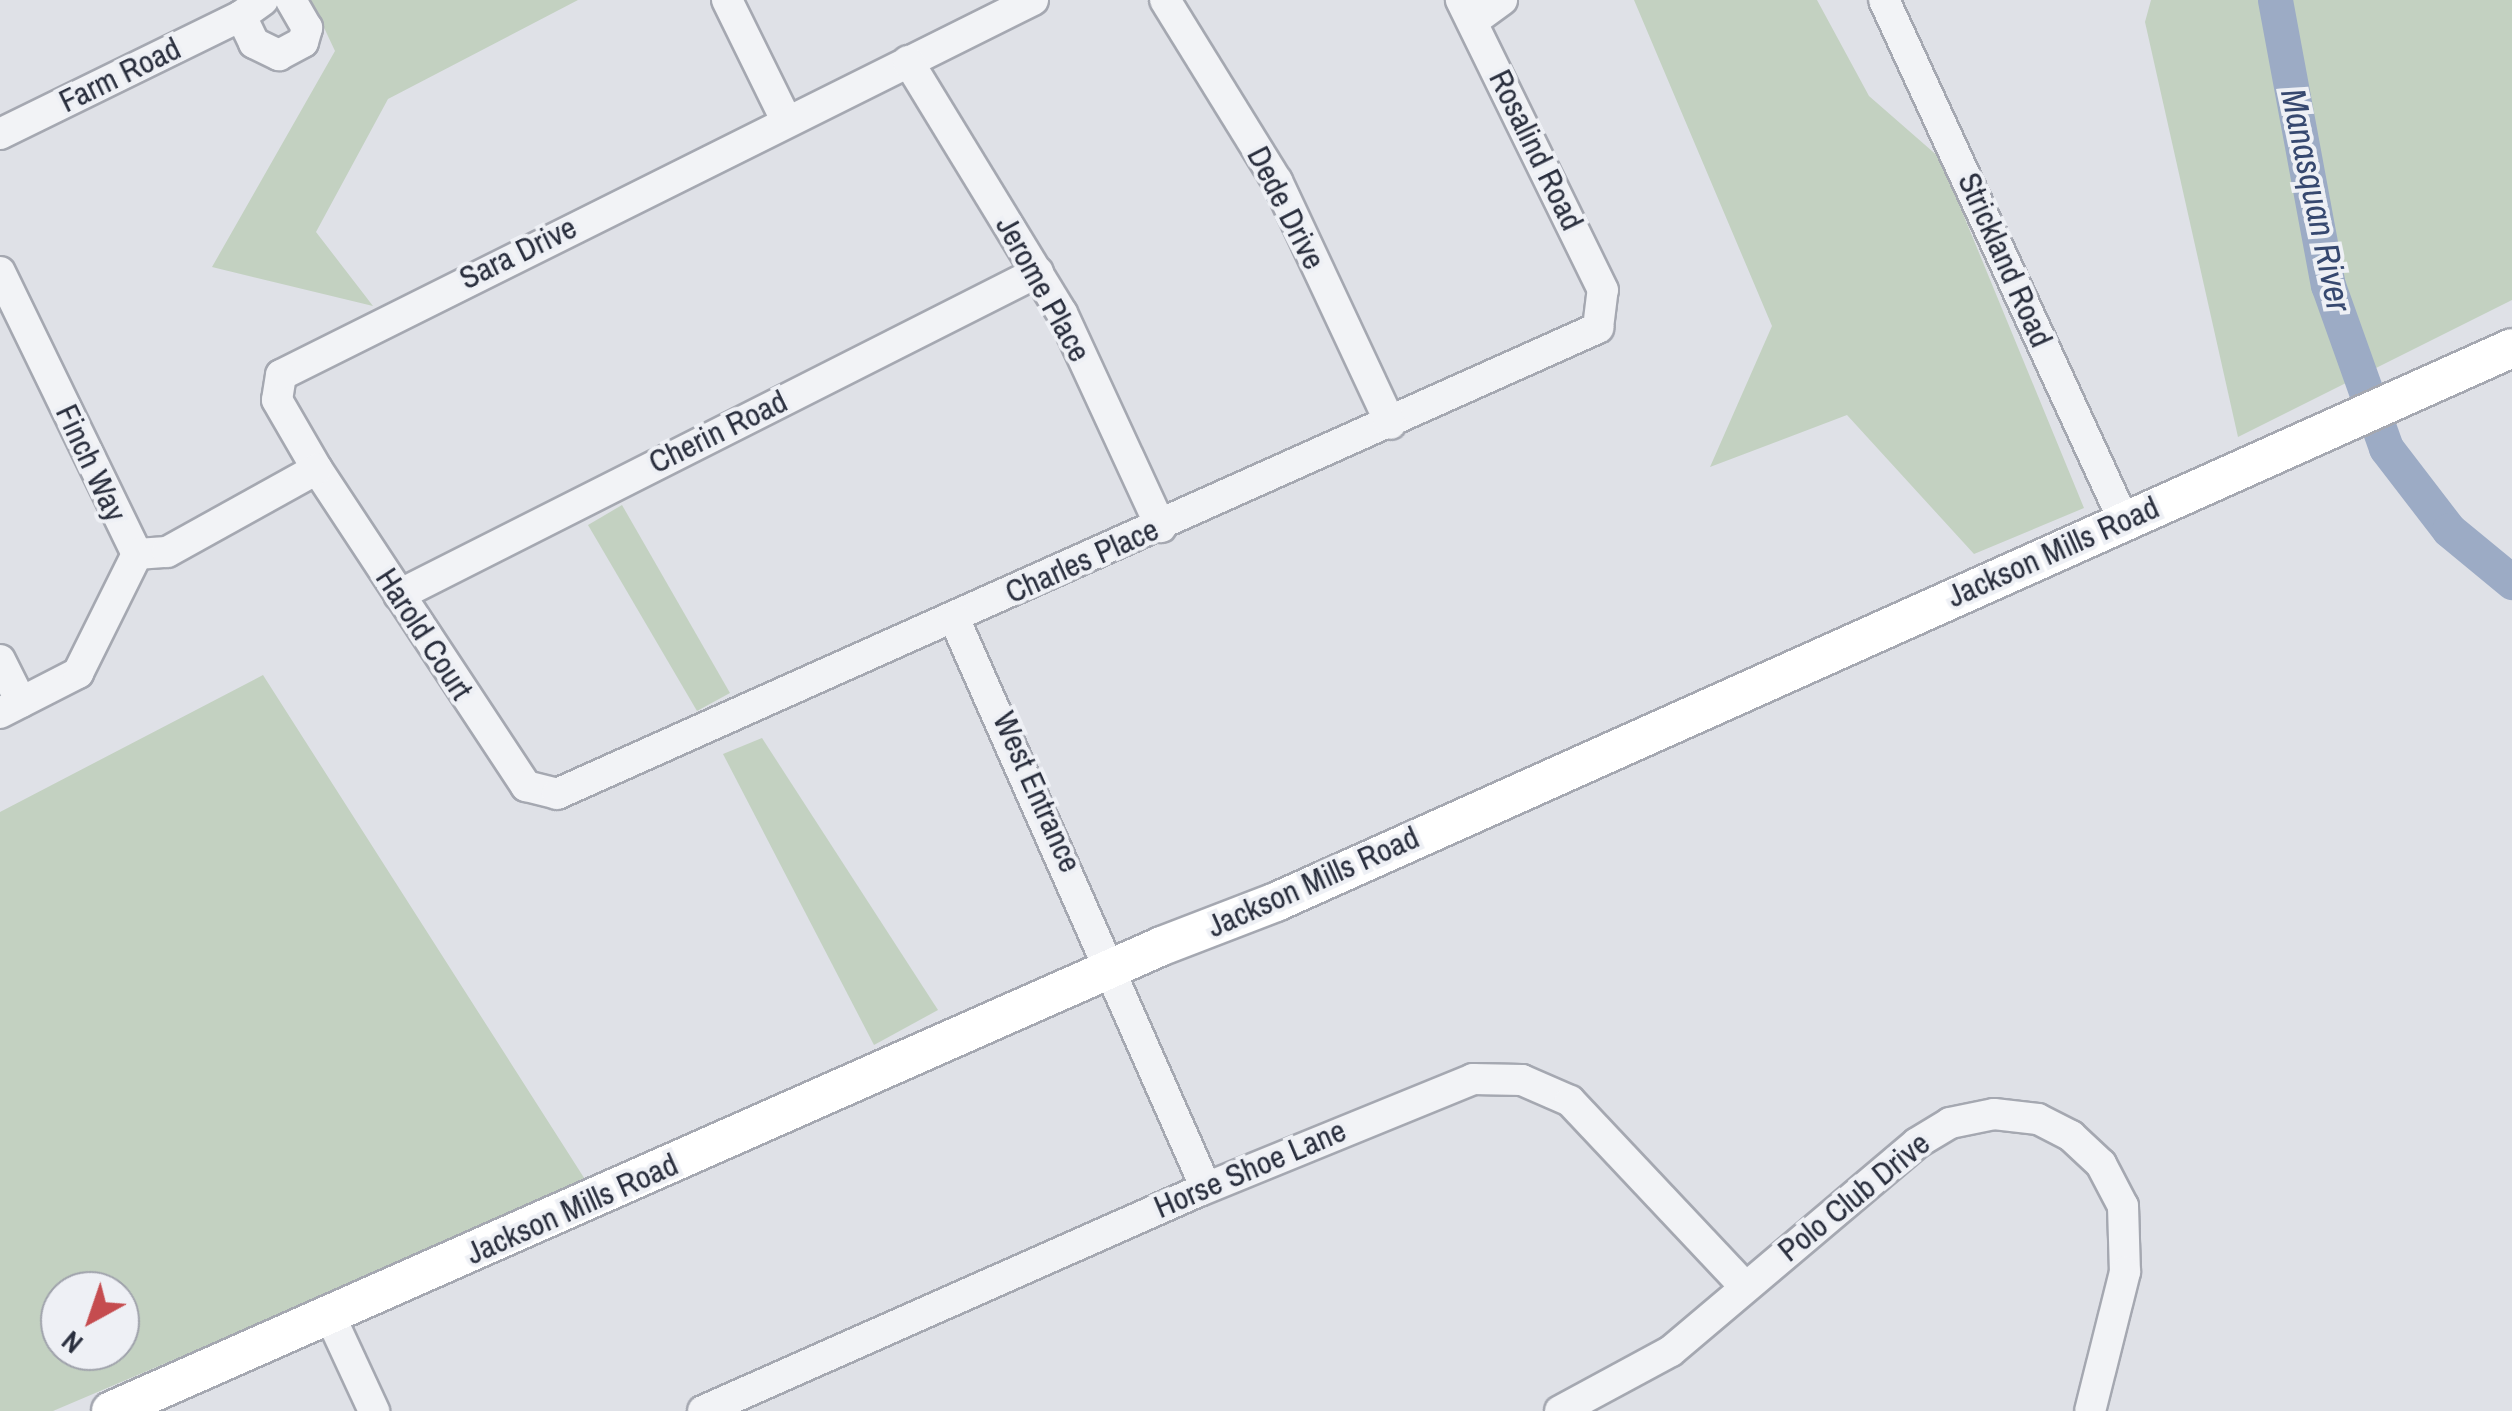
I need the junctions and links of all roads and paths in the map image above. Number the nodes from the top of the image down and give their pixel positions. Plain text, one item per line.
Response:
1 (292, 0) edge
2 (727, 0) edge
3 (1033, 0) edge
4 (1165, 0) edge
5 (1502, 0) edge
6 (1884, 0) edge
7 (252, 8) edge
8 (1467, 10) edge
9 (908, 61) junction
10 (786, 120) junction
11 (0, 134) edge
12 (0, 272) edge
13 (1038, 272) junction
14 (1606, 303) joint
15 (2512, 348) edge
16 (1392, 424) junction
17 (317, 469) junction
18 (2124, 521) junction
19 (1160, 527) junction
20 (137, 554) junction
21 (399, 595) junction
22 (954, 618) junction
23 (0, 660) edge
24 (11, 707) edge
25 (538, 793) joint
26 (1112, 970) junction
27 (1206, 1188) junction
28 (1745, 1287) junction
29 (330, 1316) junction
30 (112, 1411) edge
31 (374, 1411) edge
32 (703, 1411) edge
33 (1560, 1411) edge
34 (2090, 1411) edge

1 - 7 street, Farm Road
2 - 10 street
3 - 9 street, Sara Drive
4 - 16 street, Dede Drive
5 - 8 street
6 - 18 street, Strickland Road
7 - 11 street, Farm Road
8 - 14 street, Rosalind Road
9 - 10 street, Sara Drive
9 - 13 street, Jerome Place
10 - 17 street, Sara Drive
12 - 20 street, Finch Way
13 - 19 street, Jerome Place
13 - 21 street, Cherin Road
14 - 16 street, Charles Place
15 - 18 main road, Jackson Mills Road
16 - 19 street, Charles Place
17 - 20 street
17 - 21 street, Harold Court
18 - 26 main road, Jackson Mills Road
19 - 22 street, Charles Place
20 - 24 street, Finch Way
21 - 25 street, Harold Court
22 - 25 street, Charles Place
22 - 26 street, West Entrance
23 - 24 street
26 - 27 street, West Entrance
26 - 29 main road, Jackson Mills Road
27 - 28 street, Horse Shoe Lane
27 - 32 street, Horse Shoe Lane
28 - 33 street, Polo Club Drive
28 - 34 street, Polo Club Drive
29 - 30 main road, Jackson Mills Road
29 - 31 street

